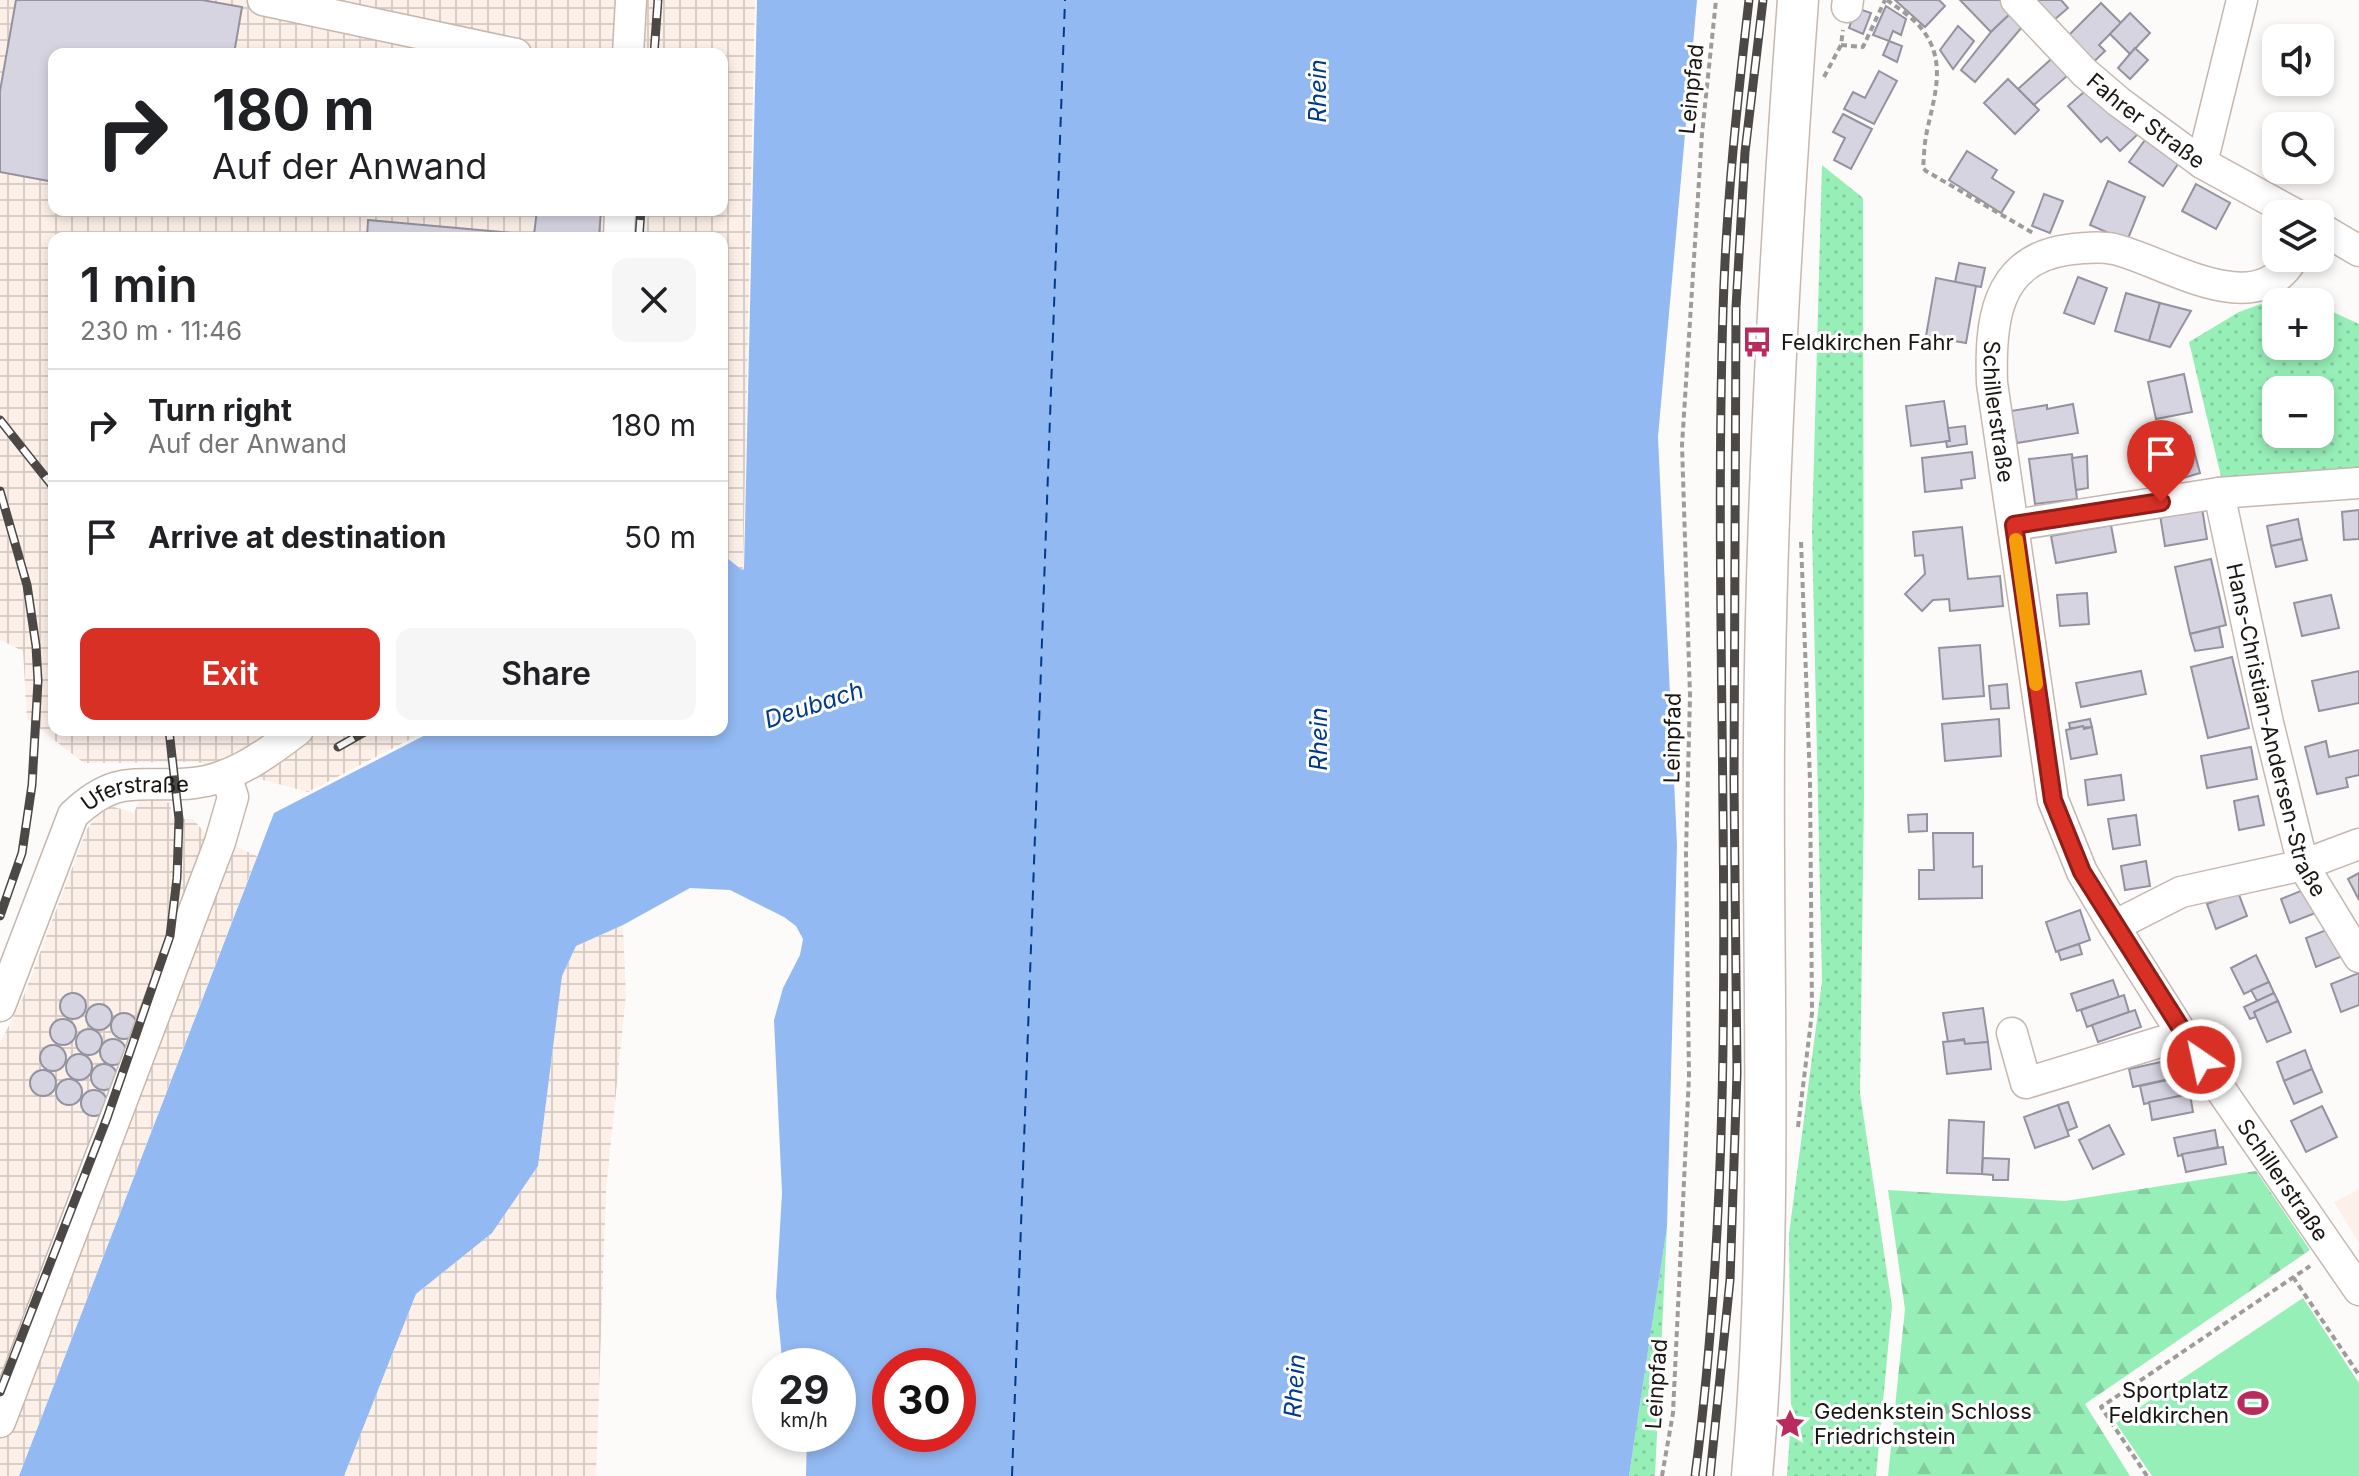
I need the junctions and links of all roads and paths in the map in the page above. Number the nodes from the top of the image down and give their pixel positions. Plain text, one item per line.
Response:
1 (263, 0) edge
2 (631, 0) edge
3 (1716, 0) edge
4 (1798, 0) edge
5 (1886, 0) edge
6 (2016, 0) edge
7 (2242, 0) edge
8 (1848, 3) edge
9 (1841, 45) junction
10 (488, 48) edge
11 (628, 48) edge
12 (1824, 76) dead end
13 (2202, 163) junction
14 (2269, 200) edge
15 (2334, 236) edge
16 (2061, 251) junction
17 (2359, 251) edge
18 (2282, 272) edge
19 (2359, 483) edge
20 (2219, 493) junction
21 (2014, 525) junction
22 (1801, 536) dead end
23 (290, 736) edge
24 (226, 775) junction
25 (2359, 844) edge
26 (2303, 865) junction
27 (2114, 926) junction
28 (2359, 957) edge
29 (0, 1006) edge
30 (2012, 1033) dead end
31 (2183, 1035) junction
32 (1797, 1135) dead end
33 (2359, 1290) edge
34 (2359, 1375) edge
35 (0, 1422) edge
36 (1662, 1476) edge
37 (1752, 1476) edge
38 (2147, 1476) edge

1 - 10 street
2 - 11 street
3 - 36 path, Leinpfad
4 - 37 main road
5 - 9 path
5 - 16 path
6 - 13 street, Fahrer Straße
7 - 13 street
8 - 9 path
9 - 12 path
13 - 14 street, Fahrer Straße
15 - 17 street
16 - 18 street, Schillerstraße
16 - 21 street, Schillerstraße
19 - 20 street
20 - 21 street
20 - 26 street, Hans-Christian-Andersen-Straße
21 - 27 street, Schillerstraße
22 - 32 path
23 - 24 street, Uferstraße
24 - 29 street, Uferstraße
24 - 35 street
25 - 26 street
26 - 27 street
26 - 28 street, Hans-Christian-Andersen-Straße
27 - 31 street, Schillerstraße
30 - 31 street
31 - 33 street, Schillerstraße
34 - 38 path

